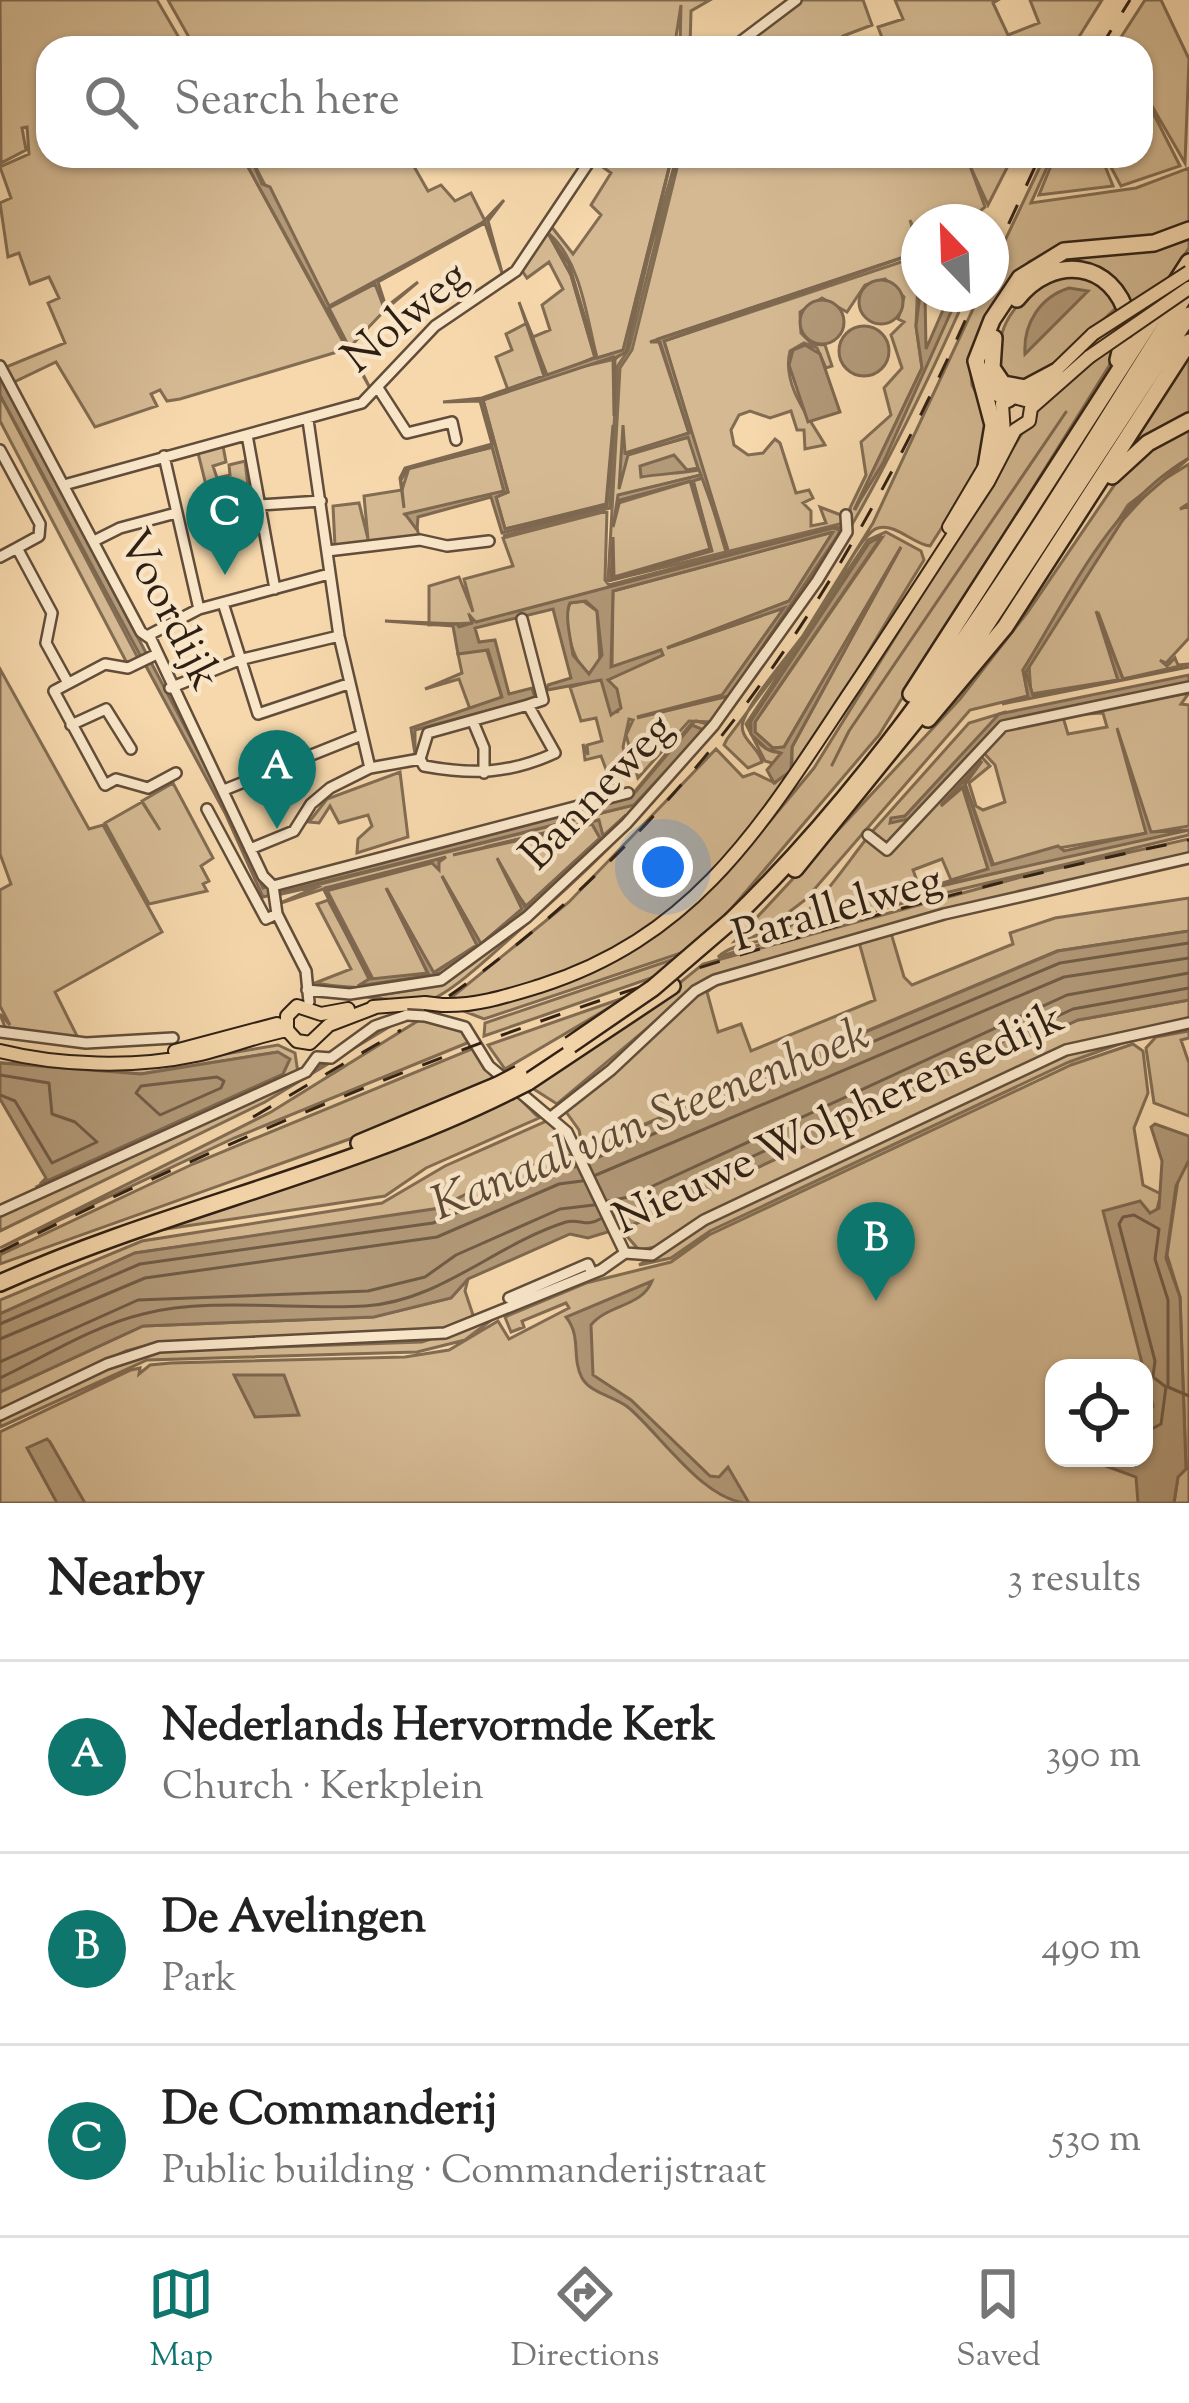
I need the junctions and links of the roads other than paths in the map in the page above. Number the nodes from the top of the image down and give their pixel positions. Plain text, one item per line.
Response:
1 (796, 0) edge
2 (748, 36) edge
3 (585, 168) edge
4 (1189, 230) edge
5 (1189, 262) edge
6 (1189, 272) edge
7 (1189, 288) edge
8 (1189, 315) edge
9 (994, 338) junction
10 (1189, 342) edge
11 (0, 366) edge
12 (1055, 372) junction
13 (1116, 375) junction
14 (378, 388) junction
15 (986, 398) junction
16 (437, 408) dead end
17 (1014, 412) junction
18 (308, 420) junction
19 (1189, 421) edge
20 (442, 424) junction
21 (248, 435) junction
22 (457, 440) dead end
23 (0, 450) edge
24 (164, 456) junction
25 (986, 467) junction
26 (64, 485) junction
27 (321, 501) junction
28 (260, 506) junction
29 (1082, 509) junction
30 (176, 513) junction
31 (846, 515) dead end
32 (94, 541) junction
33 (489, 541) dead end
34 (17, 548) junction
35 (327, 551) junction
36 (0, 557) edge
37 (329, 574) junction
38 (275, 589) junction
39 (223, 603) junction
40 (199, 608) junction
41 (523, 619) dead end
42 (147, 636) junction
43 (338, 636) junction
44 (154, 655) junction
45 (239, 660) junction
46 (68, 683) junction
47 (348, 684) junction
48 (1189, 687) edge
49 (170, 688) junction
50 (844, 702) junction
51 (528, 705) junction
52 (474, 724) junction
53 (71, 725) junction
54 (359, 736) junction
55 (903, 741) junction
56 (131, 749) dead end
57 (874, 758) junction
58 (420, 759) junction
59 (370, 768) junction
60 (176, 772) dead end
61 (484, 773) junction
62 (224, 790) junction
63 (628, 793) dead end
64 (207, 809) dead end
65 (868, 835) dead end
66 (250, 849) junction
67 (1189, 858) edge
68 (273, 890) junction
69 (277, 914) junction
70 (735, 923) junction
71 (376, 1007) junction
72 (425, 1010) junction
73 (311, 1017) junction
74 (1189, 1023) edge
75 (286, 1025) junction
76 (1, 1031) edge
77 (173, 1038) dead end
78 (0, 1051) edge
79 (316, 1057) junction
80 (503, 1089) junction
81 (551, 1117) junction
82 (0, 1211) edge
83 (625, 1253) junction
84 (0, 1272) edge
85 (592, 1273) junction
86 (0, 1282) edge
87 (509, 1298) dead end
88 (0, 1415) edge

1 - 2 street
3 - 14 street, Nolweg
4 - 15 highway
5 - 13 highway
6 - 12 main road, bridge
7 - 17 main road, bridge
7 - 57 highway
8 - 55 highway
9 - 12 highway
9 - 13 highway
9 - 17 highway
10 - 29 highway
11 - 26 street, Voordijk
12 - 17 main road
13 - 57 highway
14 - 18 street, Nolweg
14 - 20 street
15 - 17 highway
15 - 25 highway
16 - 20 street
17 - 25 main road
17 - 50 main road
18 - 21 street, Nolweg
18 - 27 street
19 - 29 highway
20 - 22 street
21 - 24 street, Nolweg
21 - 28 street
23 - 34 street
24 - 26 street, Nolweg
24 - 30 street
25 - 50 main road
26 - 32 street, Voordijk
27 - 28 street
27 - 35 street
28 - 38 street
29 - 55 highway
30 - 32 street
30 - 40 street
31 - 73 street, Banneweg
32 - 42 street, Voordijk
33 - 35 street
34 - 36 street
34 - 46 street
35 - 37 street
37 - 38 street
37 - 43 street
38 - 39 street
39 - 40 street
39 - 45 street
40 - 42 street
41 - 51 street
42 - 44 street, Voordijk
43 - 45 street
43 - 47 street
44 - 46 street
44 - 49 street, Voordijk
45 - 47 street
45 - 49 street
46 - 53 street
47 - 54 street
48 - 65 street
49 - 62 street, Voordijk
50 - 72 main road, bridge
51 - 52 street
51 - 61 street
52 - 58 street
52 - 61 street
53 - 56 street
53 - 60 street
54 - 59 street
54 - 62 street
55 - 70 highway
57 - 70 highway
58 - 59 street
58 - 61 street
59 - 66 street
62 - 66 street, Voordijk
63 - 68 street
64 - 69 street
66 - 68 street, Voordijk
67 - 81 street, Parallelweg
68 - 69 street, Voordijk
69 - 73 street
70 - 80 highway, bridge
71 - 72 main road
71 - 73 main road
71 - 73 main road
72 - 79 street, bridge
72 - 81 street
73 - 75 main road
73 - 75 main road
73 - 79 street
74 - 83 street, Nieuwe Wolpherensedijk
75 - 78 main road
76 - 77 street
79 - 82 street
80 - 84 highway
80 - 86 highway
81 - 83 street
83 - 85 street, Nieuwe Wolpherensedijk
85 - 87 street, Nieuwe Wolpherensedijk
85 - 88 street, Nieuwe Wolpherensedijk

